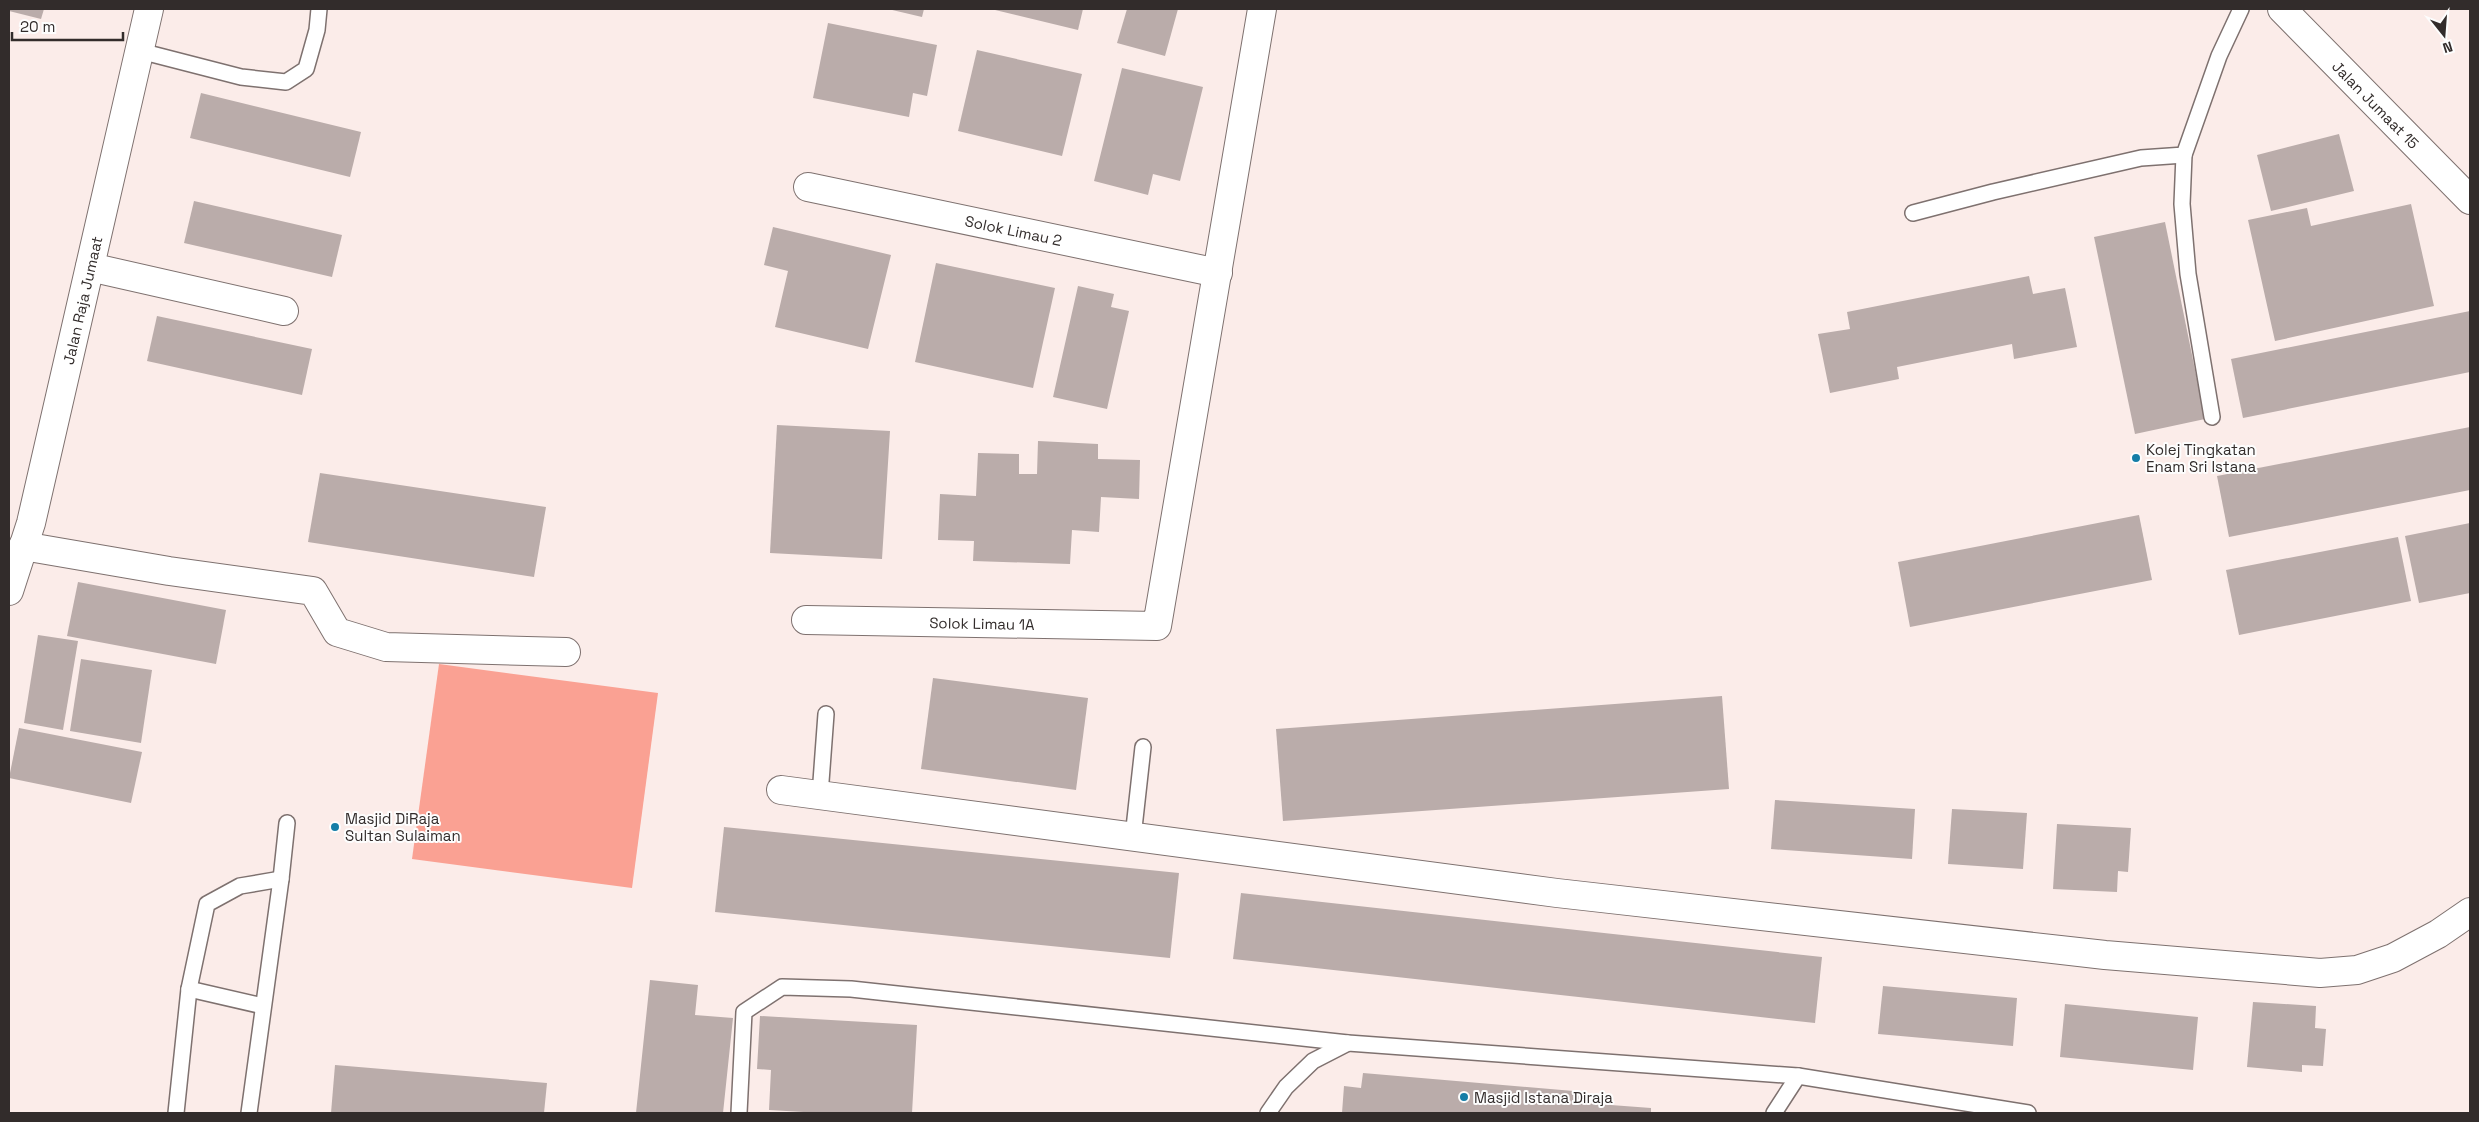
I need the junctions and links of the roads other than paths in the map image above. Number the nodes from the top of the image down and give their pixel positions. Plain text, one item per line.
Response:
1 (149, 9) edge
2 (319, 9) edge
3 (1262, 9) edge
4 (2241, 9) edge
5 (2282, 9) edge
6 (140, 51) junction
7 (2184, 155) junction
8 (808, 187) dead end
9 (2470, 200) edge
10 (1913, 213) dead end
11 (90, 267) junction
12 (1218, 273) junction
13 (284, 311) dead end
14 (2212, 417) dead end
15 (23, 546) junction
16 (9, 591) edge
17 (806, 620) dead end
18 (566, 652) dead end
19 (826, 714) dead end
20 (1143, 748) dead end
21 (781, 790) dead end
22 (820, 795) junction
23 (286, 823) dead end
24 (1133, 837) junction
25 (281, 879) junction
26 (2470, 912) edge
27 (189, 989) junction
28 (263, 1006) junction
29 (1348, 1043) junction
30 (1798, 1076) junction
31 (176, 1113) edge
32 (249, 1113) edge
33 (739, 1113) edge
34 (1268, 1113) edge
35 (1774, 1113) edge
36 (2028, 1113) edge

1 - 6 street, Jalan Raja Jumaat
2 - 6 lane
3 - 12 street
4 - 7 lane
5 - 9 street, Jalan Jumaat 15
6 - 11 street, Jalan Raja Jumaat
7 - 10 lane
7 - 14 lane
8 - 12 street, Solok Limau 2
11 - 13 street
11 - 15 street, Jalan Raja Jumaat
12 - 17 street, Solok Limau 1A
15 - 16 street, Jalan Raja Jumaat
15 - 18 street
19 - 22 lane
20 - 24 lane
21 - 22 street
22 - 24 street
23 - 25 lane
24 - 26 street
25 - 27 lane
25 - 28 lane
27 - 28 lane
27 - 31 lane
28 - 32 lane
29 - 30 lane
29 - 33 lane
29 - 34 lane
30 - 35 lane
30 - 36 lane

